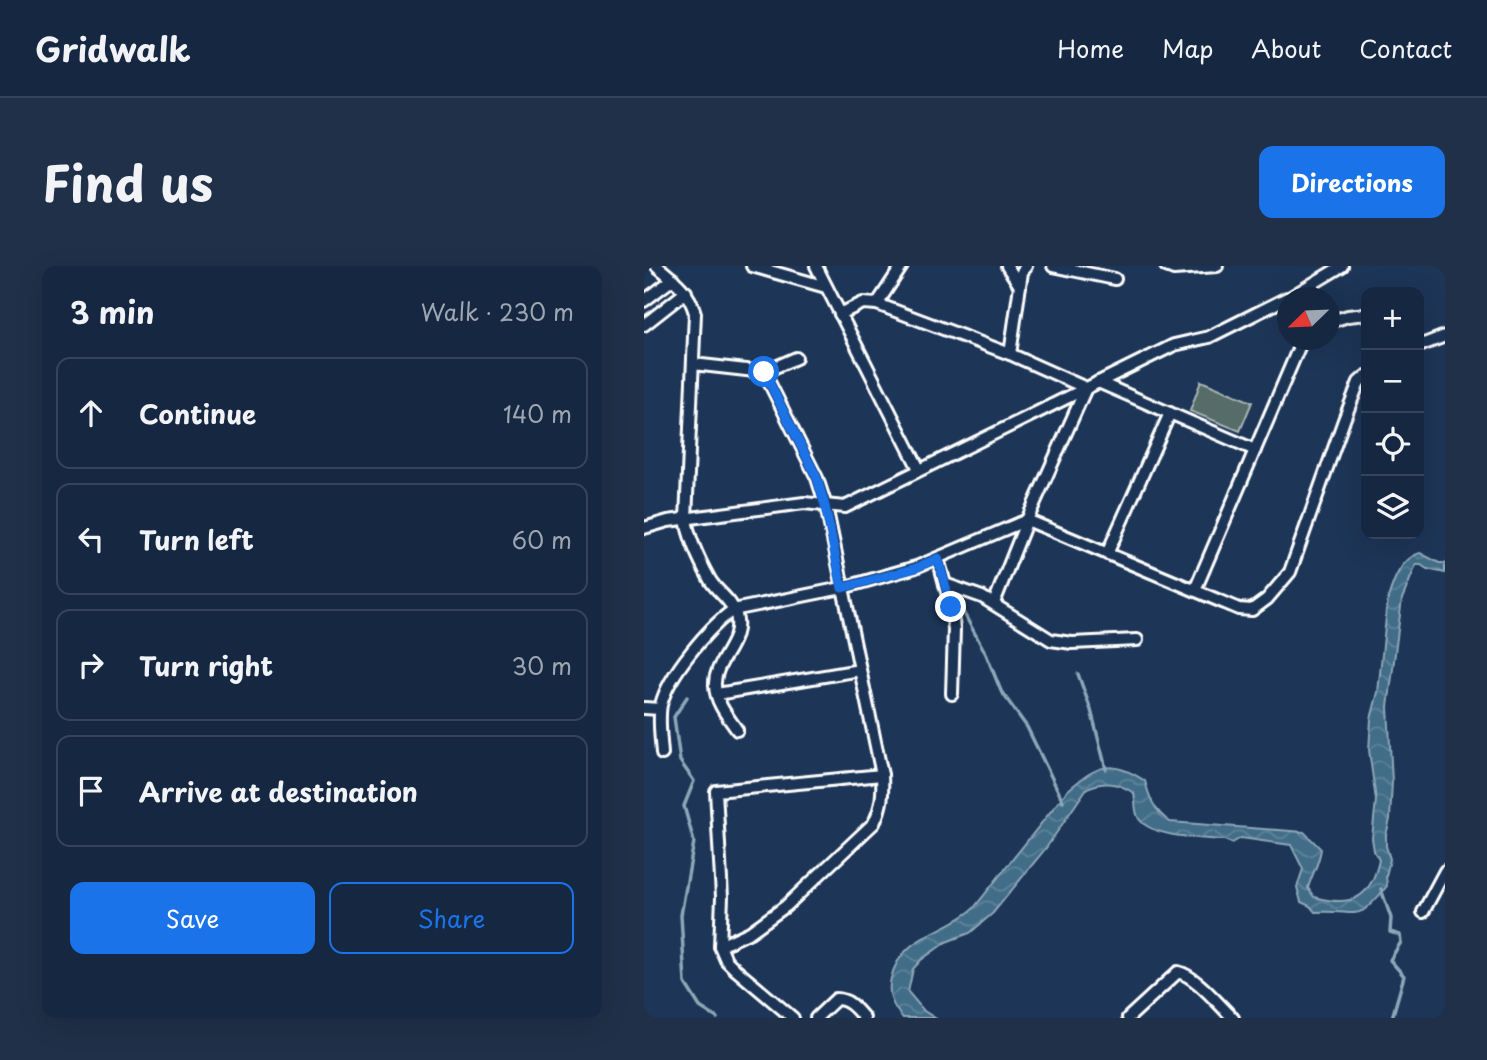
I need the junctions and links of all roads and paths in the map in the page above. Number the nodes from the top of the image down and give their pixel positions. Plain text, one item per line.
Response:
1 (657, 266) edge
2 (751, 266) edge
3 (816, 266) edge
4 (902, 266) edge
5 (1007, 266) edge
6 (1026, 266) edge
7 (1053, 266) edge
8 (1166, 266) edge
9 (1217, 266) edge
10 (1342, 266) edge
11 (1186, 267) edge
12 (673, 279) junction
13 (1115, 279) dead end
14 (1020, 286) junction
15 (827, 287) junction
16 (1307, 287) edge
17 (686, 292) junction
18 (644, 301) edge
19 (1277, 303) edge
20 (877, 304) junction
21 (840, 314) junction
22 (1361, 315) edge
23 (1340, 319) edge
24 (644, 325) edge
25 (1445, 336) edge
26 (1424, 344) edge
27 (1298, 350) edge
28 (1010, 354) junction
29 (796, 358) dead end
30 (693, 364) junction
31 (764, 372) junction
32 (1361, 380) edge
33 (1098, 382) junction
34 (1086, 388) junction
35 (1170, 413) junction
36 (1255, 450) junction
37 (919, 469) junction
38 (825, 506) junction
39 (686, 519) junction
40 (1027, 520) junction
41 (644, 528) edge
42 (1107, 554) junction
43 (938, 558) junction
44 (945, 584) junction
45 (842, 588) junction
46 (1195, 590) junction
47 (994, 603) junction
48 (733, 610) junction
49 (1138, 640) dead end
50 (860, 670) junction
51 (717, 694) junction
52 (952, 694) dead end
53 (644, 708) edge
54 (660, 709) junction
55 (737, 730) dead end
56 (662, 754) dead end
57 (882, 775) junction
58 (1445, 871) edge
59 (1423, 912) dead end
60 (720, 946) junction
61 (1139, 1007) junction
62 (793, 1018) edge
63 (816, 1018) edge
64 (864, 1018) edge
65 (1128, 1018) edge
66 (1147, 1018) edge
67 (1233, 1018) edge

1 - 12 street
2 - 15 street
3 - 15 street
4 - 20 street
5 - 14 street
6 - 14 street
7 - 13 street
8 - 11 street
9 - 11 street
10 - 16 street
12 - 17 street
12 - 18 street
14 - 28 street
15 - 21 street
17 - 24 street
17 - 30 street
19 - 33 street
20 - 21 street
20 - 28 street
21 - 37 street
22 - 23 street
25 - 26 street
27 - 36 street
28 - 34 street
29 - 31 street
30 - 31 street
30 - 39 street
31 - 38 street
32 - 46 street
33 - 34 street
33 - 35 street
34 - 37 street
34 - 40 street
35 - 36 street
35 - 42 street
36 - 46 street
37 - 38 street
38 - 39 street
38 - 45 street
39 - 41 street
39 - 48 street
40 - 42 street
40 - 43 street
40 - 47 street
42 - 46 street
43 - 44 street
43 - 45 street
44 - 47 street
44 - 52 street
45 - 48 street
45 - 50 street
47 - 49 street
48 - 51 street
48 - 54 street
50 - 51 street
50 - 57 street
51 - 55 street
53 - 54 street
54 - 56 street
57 - 60 street
57 - 60 street
58 - 59 street
60 - 62 street
61 - 65 street
61 - 66 street
61 - 67 street
63 - 64 street

